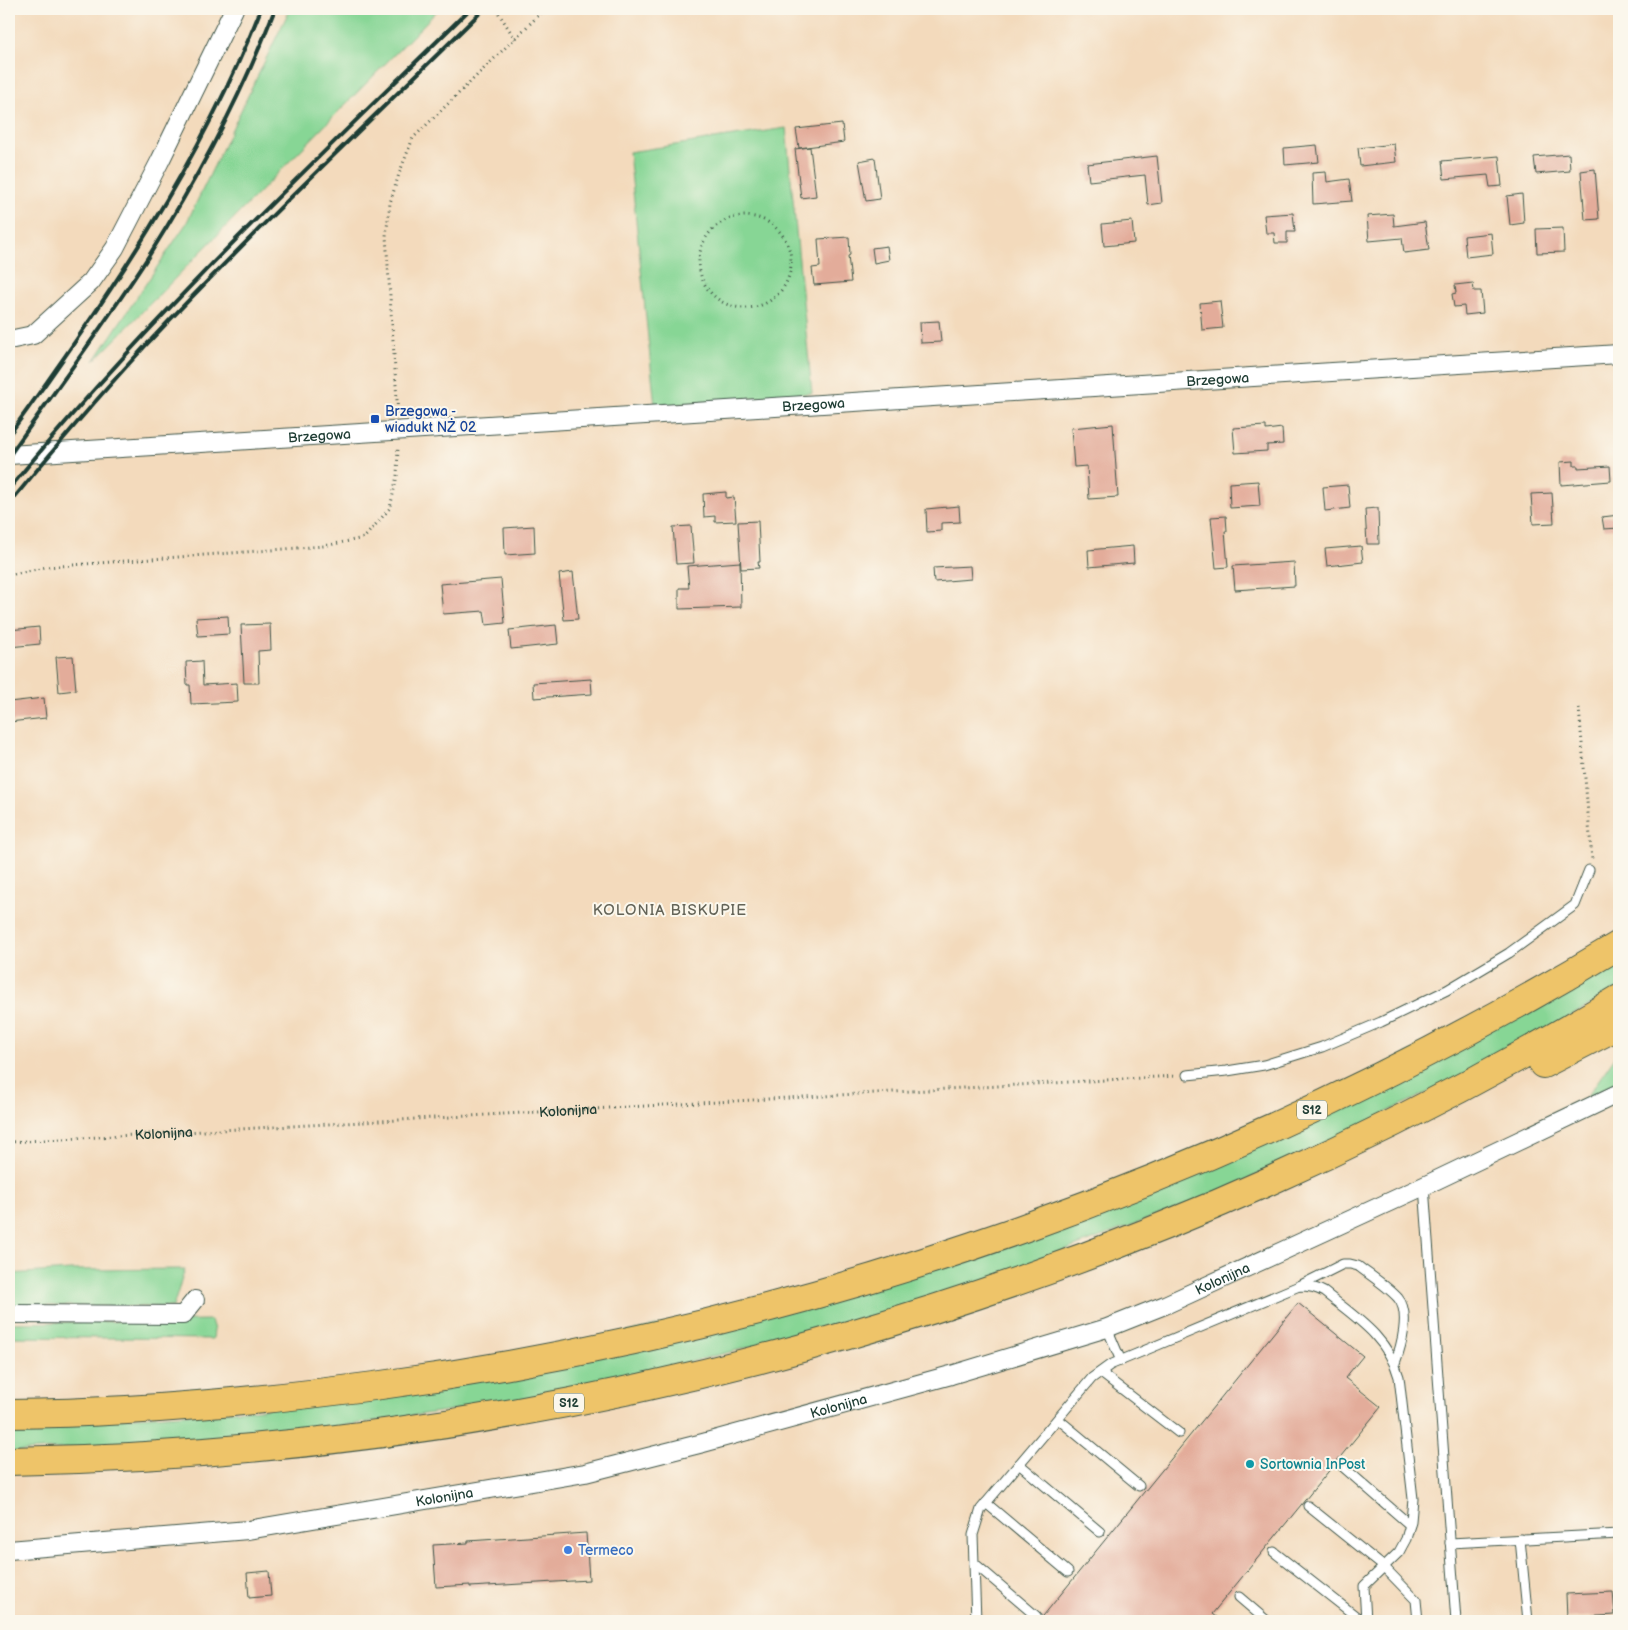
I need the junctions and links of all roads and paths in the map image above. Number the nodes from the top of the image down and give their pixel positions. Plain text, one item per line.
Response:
1 (234, 9) edge
2 (545, 9) edge
3 (497, 10) edge
4 (515, 38) junction
5 (413, 138) dead end
6 (730, 306) joint
7 (9, 340) edge
8 (1619, 354) edge
9 (9, 455) edge
10 (46, 567) dead end
11 (9, 576) edge
12 (1579, 708) dead end
13 (1589, 870) joint
14 (1619, 923) edge
15 (1619, 944) edge
16 (1619, 999) edge
17 (1523, 1000) junction
18 (1619, 1025) edge
19 (1187, 1075) joint
20 (1619, 1093) edge
21 (9, 1142) edge
22 (1348, 1146) junction
23 (1424, 1186) junction
24 (1299, 1286) junction
25 (194, 1300) dead end
26 (9, 1314) edge
27 (1107, 1328) junction
28 (1120, 1361) junction
29 (1395, 1363) junction
30 (1101, 1373) junction
31 (9, 1414) edge
32 (1058, 1419) junction
33 (1180, 1433) dead end
34 (9, 1461) edge
35 (1020, 1464) junction
36 (1340, 1465) dead end
37 (1139, 1486) dead end
38 (986, 1503) junction
39 (1308, 1506) dead end
40 (1410, 1525) junction
41 (1100, 1532) dead end
42 (1619, 1534) edge
43 (1520, 1539) junction
44 (1450, 1543) junction
45 (9, 1550) edge
46 (1274, 1552) dead end
47 (974, 1563) junction
48 (1384, 1567) junction
49 (1068, 1572) dead end
50 (1239, 1598) dead end
51 (1036, 1616) dead end
52 (976, 1621) edge
53 (1267, 1621) edge
54 (1364, 1621) edge
55 (1418, 1621) edge
56 (1456, 1621) edge
57 (1528, 1621) edge

1 - 7 street
2 - 4 path
3 - 4 path
4 - 5 path
6 - 6 path
8 - 9 street, Brzegowa
10 - 11 path
12 - 13 path
13 - 19 lane
14 - 17 highway
15 - 17 highway, S12
16 - 22 highway, S12
17 - 31 highway, S12
18 - 22 highway
19 - 21 path, Kolonijna
20 - 23 street, Kolonijna
22 - 34 highway, S12
23 - 27 street, Kolonijna
23 - 44 lane
24 - 28 lane
24 - 29 lane
24 - 29 lane
25 - 26 street
27 - 28 lane
27 - 45 street, Kolonijna
28 - 30 lane
29 - 40 lane
30 - 32 lane
30 - 33 lane
32 - 35 lane
32 - 37 lane
35 - 38 lane
35 - 41 lane
36 - 40 lane
38 - 47 lane
38 - 49 lane
39 - 48 lane
40 - 48 lane
42 - 43 lane
43 - 44 lane
43 - 57 lane
44 - 56 lane
46 - 54 lane
47 - 51 lane
47 - 52 lane
48 - 54 lane
48 - 55 lane
50 - 53 lane

